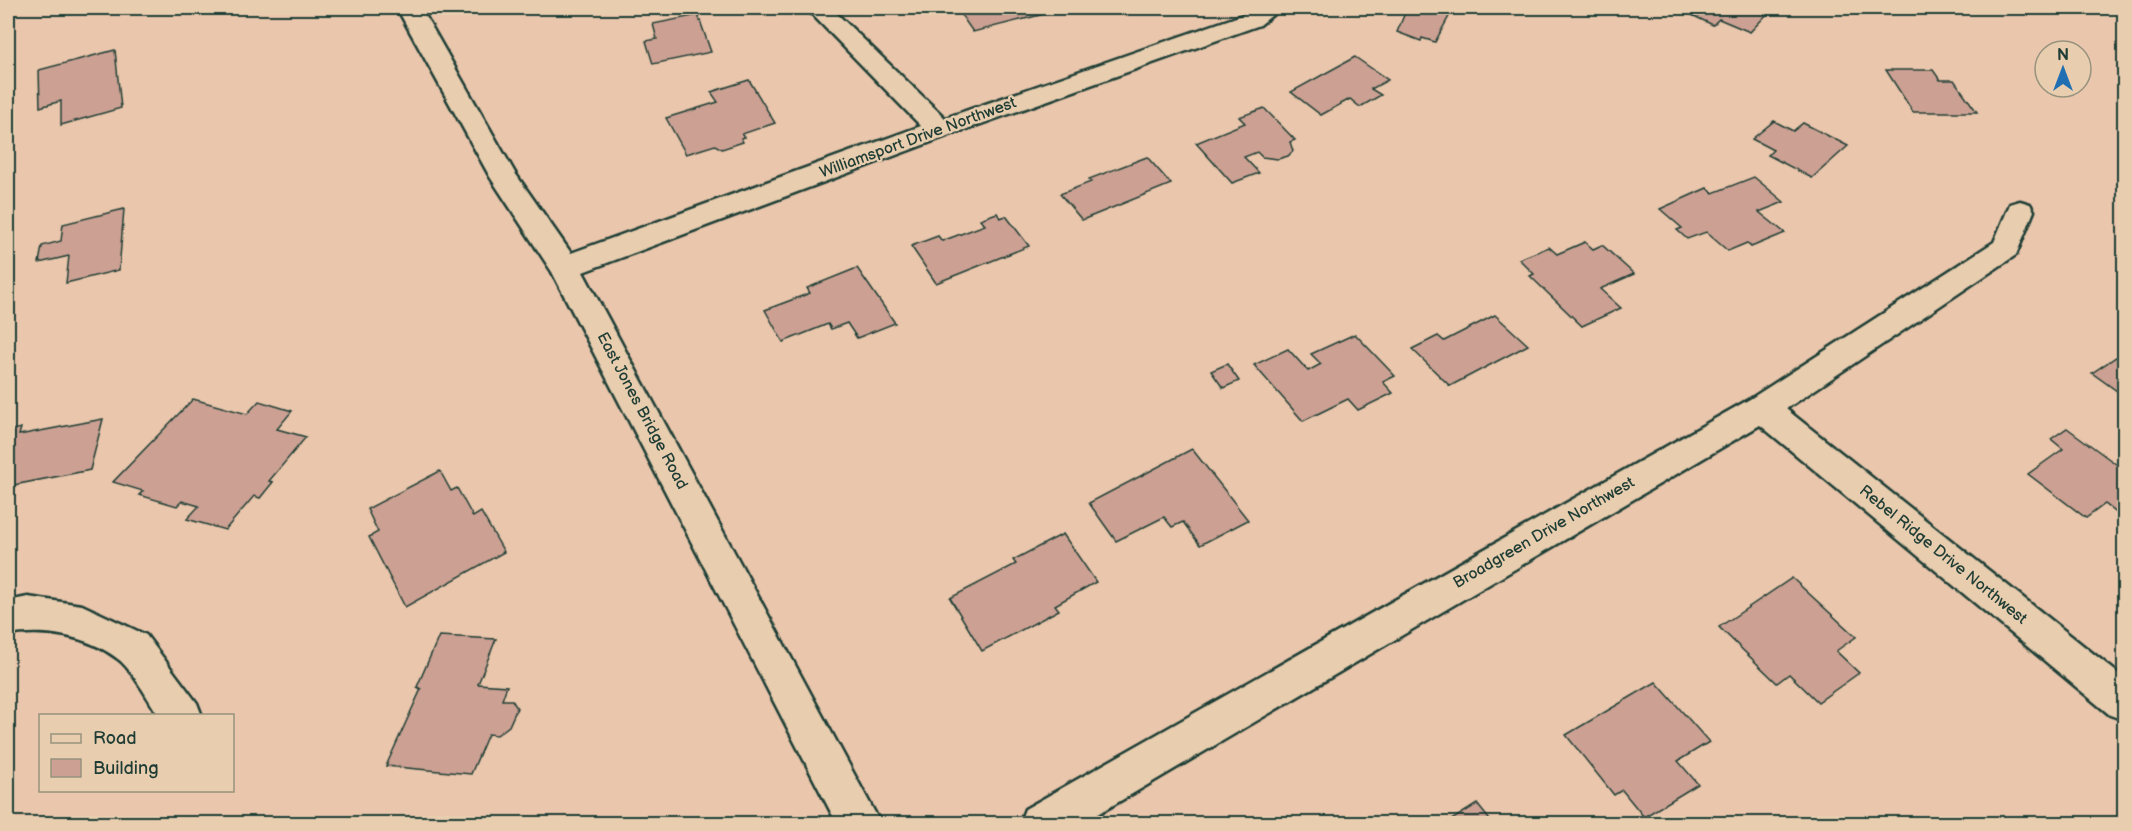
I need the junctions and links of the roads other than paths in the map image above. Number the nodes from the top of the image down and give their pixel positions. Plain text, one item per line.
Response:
1 (409, 8) edge
2 (818, 8) edge
3 (1269, 8) edge
4 (940, 129) junction
5 (2020, 211) dead end
6 (565, 267) junction
7 (1762, 408) junction
8 (8, 618) edge
9 (2124, 702) edge
10 (182, 714) edge
11 (860, 824) edge
12 (1040, 824) edge

1 - 6 street, East Jones Bridge Road
2 - 4 street
3 - 4 street, Williamsport Drive Northwest
4 - 6 street, Williamsport Drive Northwest
5 - 7 street, Broadgreen Drive Northwest
6 - 11 street, East Jones Bridge Road
7 - 9 street, Rebel Ridge Drive Northwest
7 - 12 street, Broadgreen Drive Northwest
8 - 10 street

